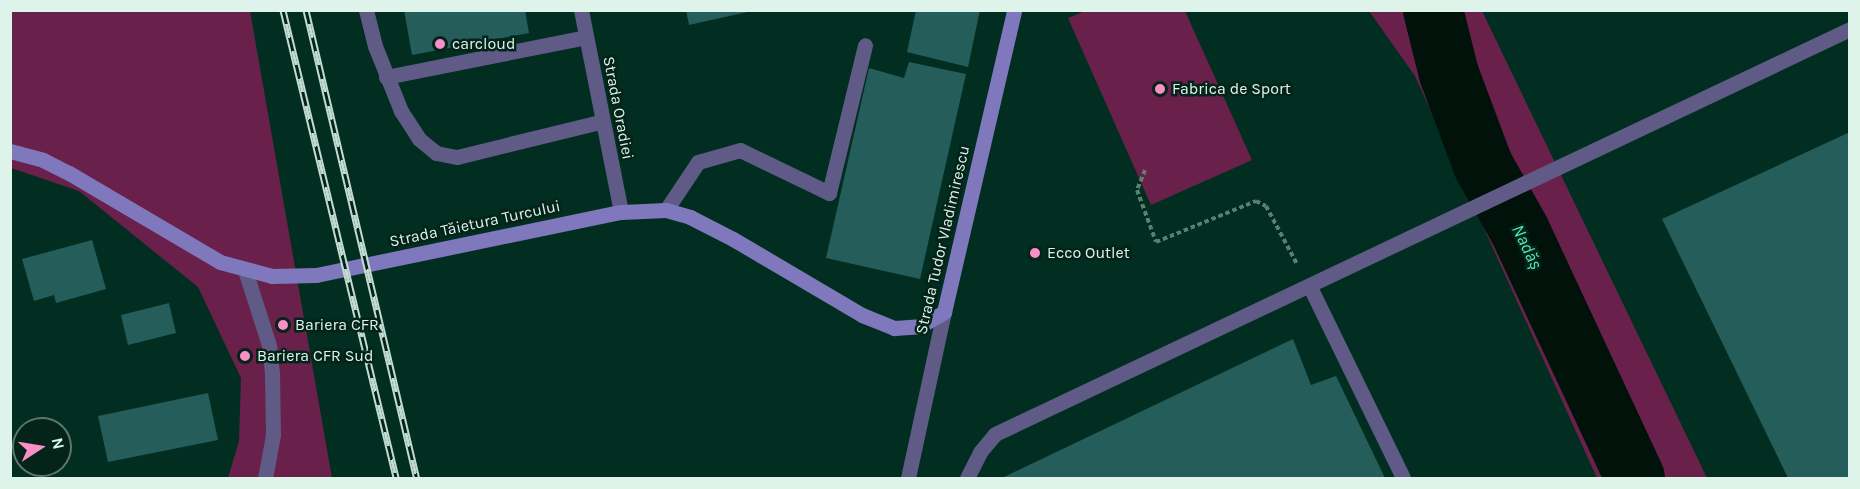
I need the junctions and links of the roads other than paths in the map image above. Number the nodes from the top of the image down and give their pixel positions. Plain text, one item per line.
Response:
1 (366, 10) edge
2 (581, 10) edge
3 (1014, 10) edge
4 (1850, 29) edge
5 (586, 37) junction
6 (865, 45) dead end
7 (386, 77) junction
8 (600, 122) junction
9 (10, 151) edge
10 (666, 210) junction
11 (621, 212) junction
12 (245, 270) junction
13 (1310, 287) junction
14 (944, 312) junction
15 (265, 478) edge
16 (908, 478) edge
17 (967, 478) edge
18 (1403, 478) edge

1 - 7 street
2 - 5 street, Strada Oradiei
3 - 14 main road, Strada Tudor Vladimirescu
4 - 13 street
5 - 7 street
5 - 8 street, Strada Oradiei
6 - 10 street
7 - 8 street
8 - 11 street, Strada Oradiei
9 - 12 main road, Strada Tăietura Turcului
10 - 11 main road, Strada Tăietura Turcului
10 - 14 main road, Strada Tăietura Turcului
11 - 12 main road, Strada Tăietura Turcului
12 - 15 street
13 - 17 street
13 - 18 street
14 - 16 street, Strada Tudor Vladimirescu

